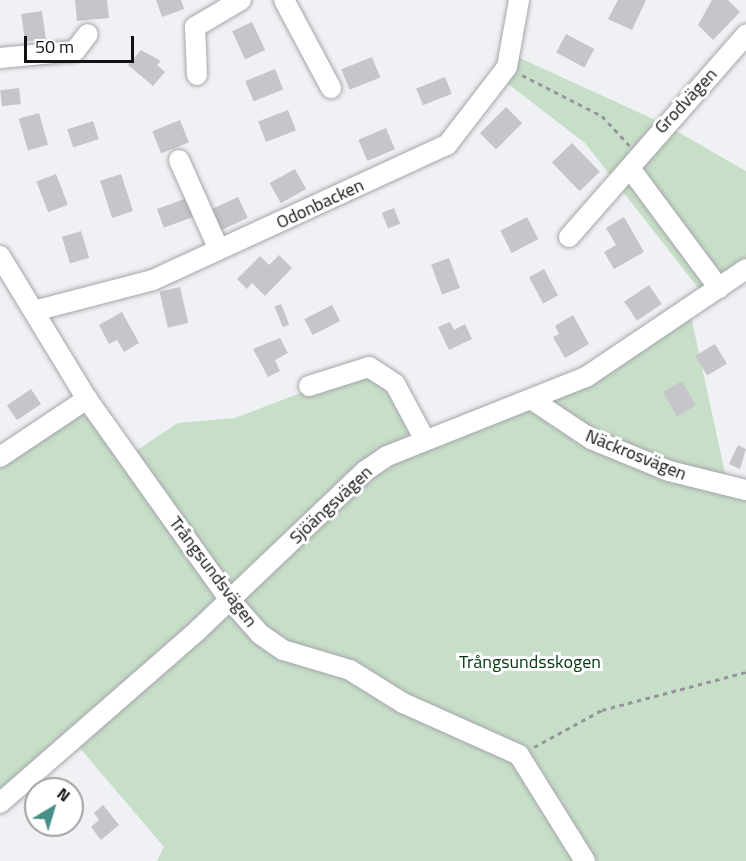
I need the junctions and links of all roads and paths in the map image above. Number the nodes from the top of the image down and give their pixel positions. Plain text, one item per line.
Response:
1 (241, 0) edge
2 (284, 0) edge
3 (519, 0) edge
4 (88, 34) dead end
5 (746, 35) edge
6 (0, 58) edge
7 (507, 67) junction
8 (197, 75) dead end
9 (331, 88) dead end
10 (179, 160) dead end
11 (635, 165) junction
12 (568, 237) dead end
13 (219, 250) junction
14 (0, 256) edge
15 (746, 269) edge
16 (5, 280) edge
17 (719, 288) junction
18 (34, 311) junction
19 (309, 386) dead end
20 (87, 399) junction
21 (534, 401) junction
22 (425, 440) junction
23 (0, 458) edge
24 (746, 490) edge
25 (230, 600) junction
26 (746, 672) edge
27 (519, 755) junction
28 (0, 803) edge
29 (585, 861) edge

1 - 8 street
2 - 9 street
3 - 7 street, Odonbacken
4 - 6 street
5 - 11 street, Grodvägen
7 - 11 path
7 - 13 street, Odonbacken
10 - 13 street
11 - 12 street, Grodvägen
11 - 17 street
13 - 18 street, Odonbacken
14 - 16 street, Trångsundsvägen
15 - 17 street, Sjöängsvägen
16 - 18 street, Trångsundsvägen
17 - 21 street, Sjöängsvägen
18 - 20 street, Trångsundsvägen
19 - 22 street
20 - 23 street
20 - 25 street, Trångsundsvägen
21 - 22 street, Sjöängsvägen
21 - 24 street, Näckrosvägen
22 - 25 street, Sjöängsvägen
25 - 27 street, Trångsundsvägen
25 - 28 street, Sjöängsvägen
26 - 27 path
27 - 29 street

